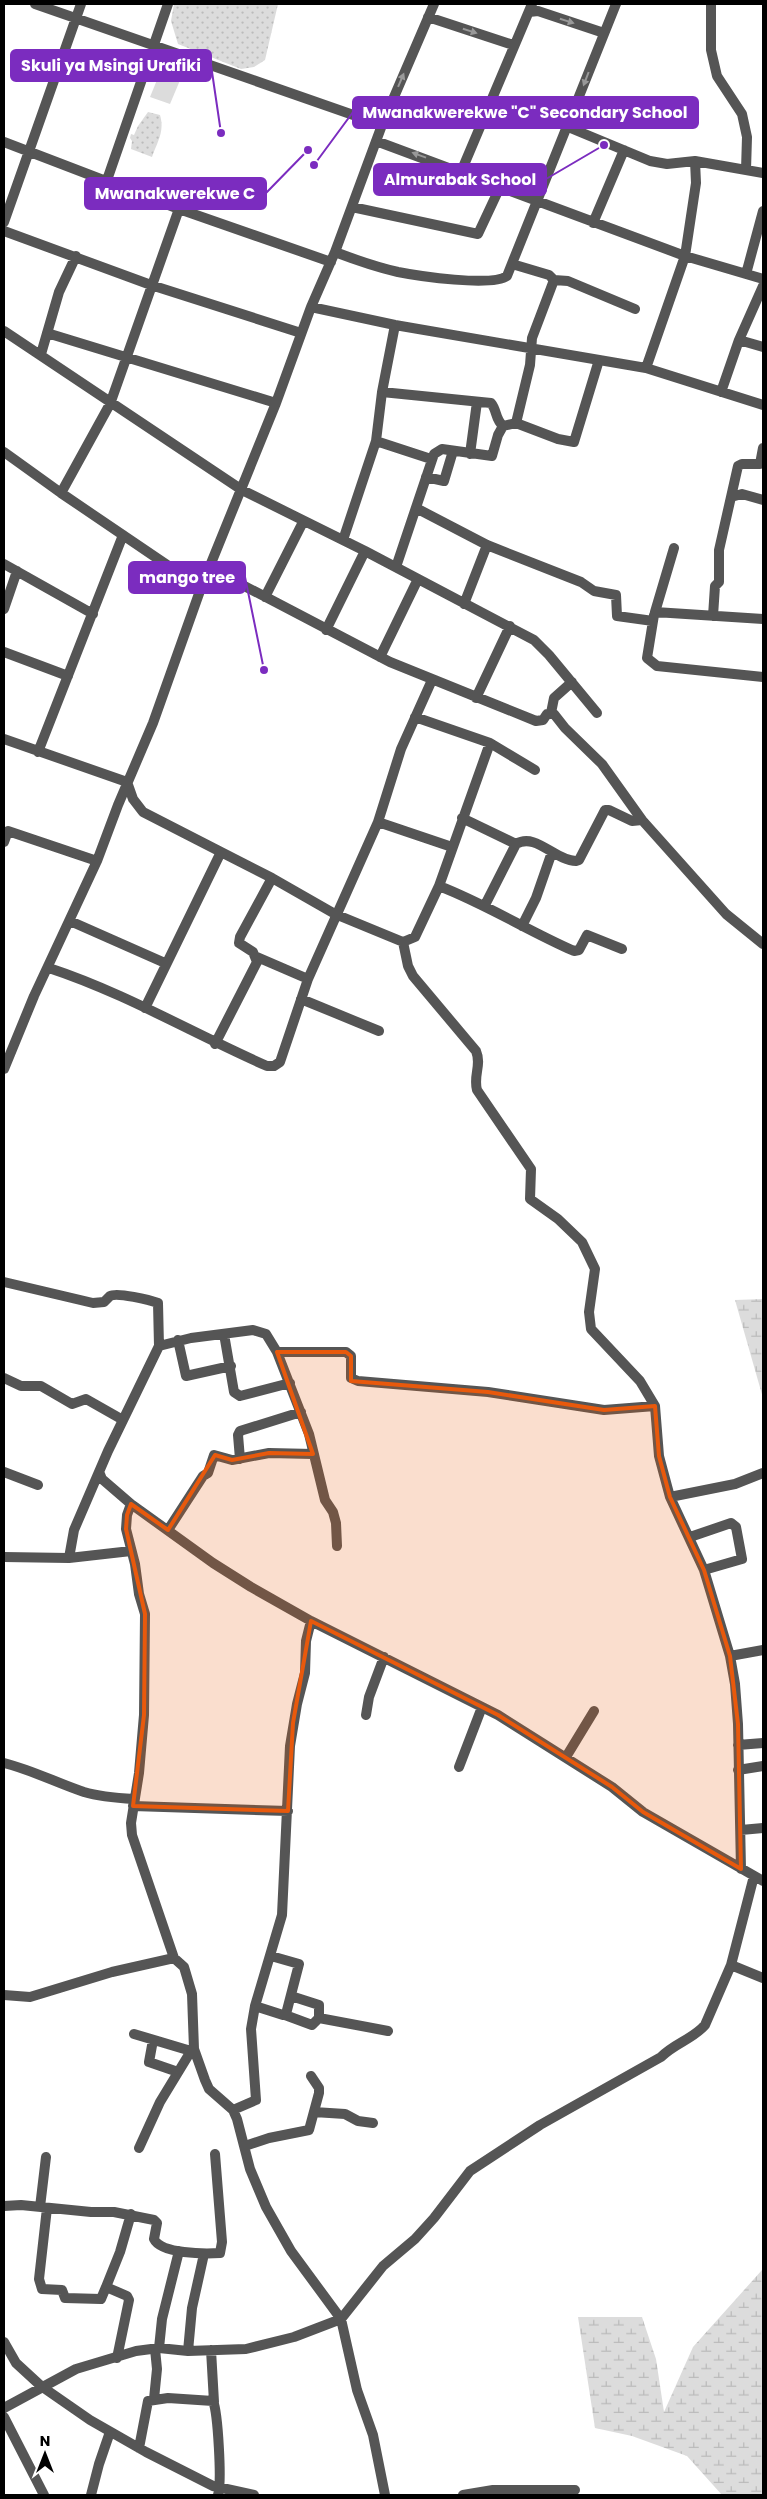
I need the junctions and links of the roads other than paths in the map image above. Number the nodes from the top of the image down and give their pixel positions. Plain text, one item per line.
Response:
1 (35, 4) edge
2 (81, 4) edge
3 (168, 4) edge
4 (434, 4) edge
5 (616, 4) edge
6 (711, 4) edge
7 (530, 8) edge
8 (76, 17) junction
9 (428, 18) junction
10 (604, 33) junction
11 (154, 45) junction
12 (513, 45) junction
13 (382, 125) junction
14 (568, 127) junction
15 (376, 141) junction
16 (4, 142) edge
17 (624, 150) junction
18 (30, 151) junction
19 (695, 161) junction
20 (746, 170) junction
21 (461, 172) junction
22 (763, 173) edge
23 (107, 180) junction
24 (500, 187) junction
25 (537, 202) junction
26 (352, 207) junction
27 (179, 209) junction
28 (763, 211) edge
29 (4, 222) edge
30 (593, 222) junction
31 (4, 231) edge
32 (76, 256) junction
33 (685, 256) junction
34 (333, 257) junction
35 (512, 264) junction
36 (746, 274) junction
37 (763, 279) edge
38 (554, 280) junction
39 (152, 285) junction
40 (763, 286) edge
41 (310, 307) junction
42 (635, 309) dead end
43 (395, 325) junction
44 (4, 331) edge
45 (47, 333) junction
46 (301, 333) junction
47 (739, 340) junction
48 (763, 347) edge
49 (531, 348) junction
50 (41, 354) junction
51 (126, 358) junction
52 (599, 360) junction
53 (646, 368) junction
54 (382, 392) junction
55 (721, 392) junction
56 (477, 402) junction
57 (276, 403) junction
58 (110, 404) junction
59 (763, 405) edge
60 (516, 423) junction
61 (503, 426) junction
62 (376, 441) junction
63 (763, 448) edge
64 (452, 451) junction
65 (4, 452) edge
66 (470, 454) junction
67 (431, 459) junction
68 (426, 477) junction
69 (242, 490) junction
70 (61, 493) junction
71 (731, 497) junction
72 (763, 500) edge
73 (416, 508) junction
74 (303, 522) junction
75 (123, 535) junction
76 (343, 540) junction
77 (487, 545) junction
78 (674, 548) dead end
79 (364, 551) junction
80 (4, 564) edge
81 (396, 567) junction
82 (210, 568) junction
83 (17, 571) junction
84 (418, 579) junction
85 (201, 588) junction
86 (265, 597) junction
87 (464, 604) junction
88 (4, 609) edge
89 (93, 614) junction
90 (654, 616) junction
91 (713, 616) junction
92 (763, 618) edge
93 (510, 626) junction
94 (326, 630) junction
95 (4, 652) edge
96 (380, 656) junction
97 (68, 676) junction
98 (763, 677) edge
99 (432, 680) junction
100 (572, 682) junction
101 (476, 698) junction
102 (598, 712) dead end
103 (551, 713) junction
104 (415, 717) junction
105 (4, 739) edge
106 (490, 742) junction
107 (38, 752) junction
108 (536, 770) dead end
109 (127, 782) junction
110 (462, 818) junction
111 (642, 820) junction
112 (378, 822) junction
113 (6, 830) edge
114 (4, 842) edge
115 (516, 844) junction
116 (452, 847) junction
117 (221, 852) junction
118 (552, 852) junction
119 (97, 861) junction
120 (272, 878) junction
121 (439, 886) junction
122 (485, 905) junction
123 (335, 914) junction
124 (70, 921) junction
125 (522, 926) junction
126 (403, 942) junction
127 (763, 944) edge
128 (622, 948) dead end
129 (257, 957) junction
130 (165, 964) junction
131 (49, 968) junction
132 (308, 979) junction
133 (301, 999) junction
134 (145, 1008) junction
135 (380, 1031) dead end
136 (215, 1044) junction
137 (4, 1069) edge
138 (4, 1282) edge
139 (224, 1334) junction
140 (178, 1340) junction
141 (160, 1346) junction
142 (277, 1352) junction
143 (231, 1366) junction
144 (4, 1378) edge
145 (290, 1383) junction
146 (655, 1406) junction
147 (301, 1412) junction
148 (123, 1420) junction
149 (313, 1454) junction
150 (240, 1459) junction
151 (4, 1472) edge
152 (763, 1473) edge
153 (100, 1474) junction
154 (38, 1485) dead end
155 (670, 1497) junction
156 (132, 1504) junction
157 (168, 1530) junction
158 (690, 1537) junction
159 (336, 1546) dead end
160 (131, 1551) junction
161 (4, 1557) edge
162 (68, 1558) junction
163 (704, 1570) junction
164 (311, 1621) junction
165 (763, 1650) edge
166 (730, 1656) junction
167 (384, 1657) junction
168 (482, 1707) junction
169 (594, 1711) dead end
170 (366, 1715) dead end
171 (763, 1743) edge
172 (738, 1745) junction
173 (566, 1757) junction
174 (4, 1763) edge
175 (763, 1766) edge
176 (459, 1767) dead end
177 (738, 1770) junction
178 (134, 1803) junction
179 (288, 1811) junction
180 (763, 1828) edge
181 (741, 1830) junction
182 (741, 1869) junction
183 (759, 1878) edge
184 (271, 1956) junction
185 (174, 1958) junction
186 (731, 1965) junction
187 (763, 1978) edge
188 (4, 1996) edge
189 (291, 1996) junction
190 (255, 2006) junction
191 (285, 2016) junction
192 (319, 2018) junction
193 (388, 2031) dead end
194 (134, 2034) dead end
195 (153, 2040) junction
196 (192, 2050) junction
197 (178, 2072) junction
198 (311, 2076) dead end
199 (233, 2110) junction
200 (314, 2112) junction
201 (373, 2123) dead end
202 (245, 2146) junction
203 (139, 2148) dead end
204 (215, 2154) dead end
205 (46, 2157) dead end
206 (4, 2206) edge
207 (44, 2207) junction
208 (131, 2214) junction
209 (179, 2251) junction
210 (204, 2254) junction
211 (106, 2287) junction
212 (341, 2319) junction
213 (4, 2342) edge
214 (157, 2348) junction
215 (211, 2350) junction
216 (188, 2351) junction
217 (118, 2358) junction
218 (41, 2386) junction
219 (154, 2399) junction
220 (214, 2402) junction
221 (4, 2408) edge
222 (4, 2417) edge
223 (110, 2432) junction
224 (139, 2448) junction
225 (575, 2490) dead end
226 (219, 2492) edge
227 (44, 2495) edge
228 (91, 2495) edge
229 (254, 2495) edge
230 (385, 2495) edge
231 (463, 2495) edge

1 - 8 street
2 - 8 street
3 - 11 street
4 - 9 street
5 - 10 street
6 - 20 street
7 -> 10 street
7 - 12 street
8 - 11 street
8 - 18 street
9 -> 12 street
13 -> 9 street
10 -> 14 street
11 - 13 street
11 - 23 street
12 - 21 street
13 - 15 street
14 - 17 street
14 - 25 street
21 -> 15 street
15 - 26 street
16 - 18 street
17 - 19 street
17 - 30 street
18 - 23 street
18 - 29 street
19 - 20 street
19 - 33 street
20 - 22 street
21 - 24 street
23 - 27 street
24 - 25 street
24 - 26 street
25 - 30 street
25 - 35 street
26 - 34 street
27 - 34 street
27 - 39 street
28 - 36 street
30 - 33 street
31 - 32 street
32 - 39 street
32 - 45 street
33 - 36 street
33 - 53 street
34 - 35 street
34 - 41 street
35 - 38 street
36 - 37 street
38 - 42 street
38 - 49 street
39 - 46 street
39 - 51 street
40 - 47 street
41 - 43 street
41 - 46 street
43 - 49 street
43 - 54 street
44 - 50 street
45 - 50 street
45 - 51 street
46 - 57 street
47 - 48 street
47 - 55 street
49 - 52 street
49 - 60 street
50 - 58 street
51 - 57 street
51 - 58 street
52 - 53 street
52 - 60 street
53 - 55 street
54 - 56 street
54 - 62 street
55 - 59 street
56 - 61 street
56 - 66 street
57 - 69 street
58 - 69 street
58 - 70 street
60 - 61 street
61 - 66 street
62 - 67 street
62 - 76 street
63 - 71 street
64 - 66 street
64 - 67 street
64 - 68 street
65 - 70 street
67 - 68 street
68 - 73 street
69 - 74 street
69 - 82 street
70 - 75 street
71 - 72 street
71 - 91 street
73 - 77 street
73 - 81 street
74 - 76 street
74 - 86 street
75 - 85 street
75 - 89 street
76 - 79 street
77 - 87 street
77 - 90 street
78 - 90 street
79 - 81 street
79 - 94 street
80 - 83 street
81 - 84 street
82 - 85 street
82 - 86 street
83 - 88 street
83 - 89 street
84 - 87 street
84 - 96 street
85 - 109 street
86 - 94 street
87 - 93 street
89 - 97 street
90 - 91 street
90 - 98 street
91 - 92 street
93 - 100 street
93 - 101 street
94 - 96 street
95 - 97 street
96 - 99 street
97 - 107 street
99 - 101 street
99 - 104 street
100 - 102 street
100 - 103 street
101 - 103 street
103 - 111 street
104 - 106 street
104 - 112 street
105 - 107 street
106 - 108 street
106 - 110 street
107 - 109 street
109 - 117 street
109 - 119 street
110 - 115 street
110 - 116 street
111 - 118 street
111 - 127 street
112 - 116 street
112 - 123 street
113 - 114 street
113 - 119 street
115 - 118 street
115 - 122 street
116 - 121 street
117 - 120 street
117 - 130 street
118 - 125 street
119 - 124 street
120 - 123 street
120 - 129 street
121 - 122 street
121 - 126 street
122 - 125 street
123 - 126 street
123 - 132 street
124 - 130 street
124 - 131 street
125 - 128 street
126 - 146 street
129 - 132 street
129 - 136 street
130 - 134 street
131 - 134 street
131 - 137 street
132 - 133 street
133 - 135 street
133 - 136 street
134 - 136 street
138 - 141 street
139 - 140 street
139 - 142 street
139 - 143 street
140 - 141 street
140 - 143 street
141 - 148 street
142 - 145 street
142 - 146 street
143 - 145 street
144 - 148 street
145 - 147 street
146 - 155 street
147 - 149 street
147 - 150 street
148 - 153 street
149 - 150 street
149 - 159 street
150 - 157 street
151 - 154 street
152 - 155 street
153 - 156 street
153 - 162 street
155 - 158 street
156 - 157 street
156 - 160 street
157 - 164 street
158 - 163 street
158 - 163 street
160 - 162 street
160 - 178 street
161 - 162 street
163 - 166 street
164 - 167 street
164 - 179 street
165 - 166 street
166 - 172 street
167 - 168 street
167 - 170 street
168 - 173 street
168 - 176 street
169 - 173 street
171 - 172 street
172 - 177 street
173 - 182 street
174 - 178 street
175 - 177 street
177 - 181 street
178 - 179 street
178 - 185 street
179 - 184 street
180 - 181 street
181 - 182 street
182 - 183 street
183 - 186 street
184 - 189 street
184 - 190 street
185 - 188 street
185 - 196 street
186 - 187 street
186 - 212 street
189 - 191 street
189 - 192 street
190 - 191 street
190 - 199 street
191 - 192 street
192 - 193 street
194 - 195 street
195 - 196 street
195 - 197 street
196 - 197 street
196 - 199 street
197 - 203 street
198 - 200 street
199 - 202 street
200 - 201 street
200 - 202 street
202 - 212 street
204 - 210 street
205 - 207 street
206 - 207 street
207 - 208 street
207 - 211 street
208 - 209 street
208 - 211 street
209 - 210 street
209 - 214 street
210 - 216 street
211 - 217 street
212 - 215 street
212 - 230 street
213 - 218 street
214 - 216 street
214 - 217 street
214 - 219 street
215 - 216 street
215 - 220 street
217 - 218 street
218 - 221 street
218 - 223 street
219 - 220 street
219 - 224 street
220 - 226 street
222 - 227 street
223 - 224 street
223 - 228 street
224 - 226 street
225 - 231 street
226 - 229 street

